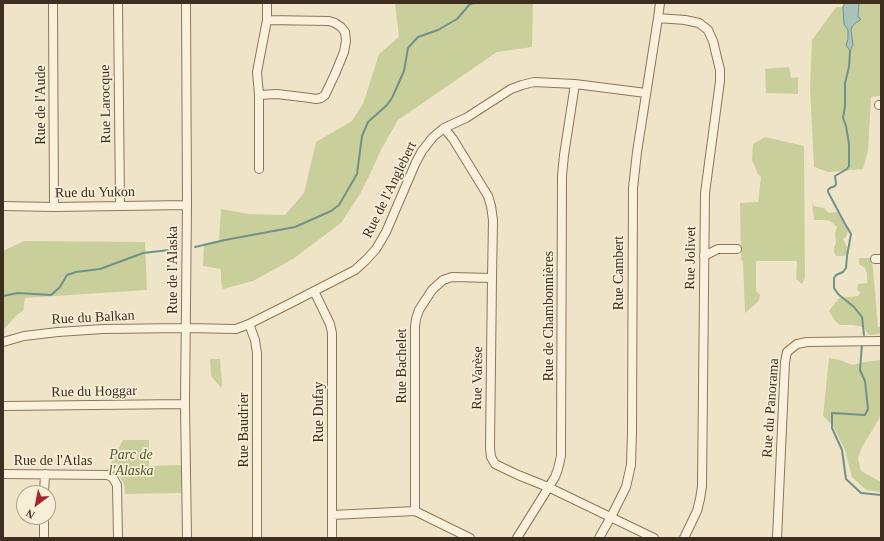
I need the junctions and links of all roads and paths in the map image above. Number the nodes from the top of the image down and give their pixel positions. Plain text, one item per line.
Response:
1 (53, 3) edge
2 (118, 3) edge
3 (186, 3) edge
4 (267, 3) edge
5 (660, 3) edge
6 (658, 18) junction
7 (267, 20) junction
8 (576, 84) junction
9 (646, 92) junction
10 (259, 96) junction
11 (444, 128) junction
12 (259, 169) dead end
13 (187, 205) junction
14 (3, 206) edge
15 (120, 206) junction
16 (54, 207) junction
17 (737, 249) dead end
18 (704, 256) junction
19 (492, 278) junction
20 (314, 291) junction
21 (249, 324) junction
22 (186, 328) junction
23 (881, 341) edge
24 (3, 342) edge
25 (185, 404) junction
26 (3, 406) edge
27 (3, 474) edge
28 (45, 474) junction
29 (44, 485) edge
30 (548, 488) junction
31 (415, 511) junction
32 (332, 515) junction
33 (611, 517) junction
34 (44, 525) edge
35 (44, 538) edge
36 (118, 538) edge
37 (187, 538) edge
38 (257, 538) edge
39 (332, 538) edge
40 (470, 538) edge
41 (517, 538) edge
42 (599, 538) edge
43 (654, 538) edge
44 (684, 538) edge
45 (777, 538) edge

1 - 16 street, Rue de l'Aude
2 - 15 street, Rue Larocque
3 - 13 street, Rue de l'Alaska
4 - 7 street
5 - 6 street, Rue Cambert
6 - 9 street, Rue Cambert
6 - 18 street, Rue Jolivet
7 - 10 street
7 - 10 street
8 - 9 street, Rue de l'Anglebert
8 - 11 street, Rue de l'Anglebert
8 - 30 street, Rue de Chambonnières
9 - 33 street, Rue Cambert
10 - 12 street
11 - 19 street, Rue Varèse
11 - 20 street, Rue de l'Anglebert
13 - 15 street, Rue du Yukon
13 - 22 street, Rue de l'Alaska
14 - 16 street, Rue du Yukon
15 - 16 street, Rue du Yukon
17 - 18 street
18 - 44 street, Rue Jolivet
19 - 30 street, Rue Varèse
19 - 31 street, Rue Bachelet
20 - 21 street, Rue de l'Anglebert
20 - 32 street, Rue Dufay
21 - 22 street, Rue de l'Anglebert
21 - 38 street, Rue Baudrier
22 - 24 street, Rue du Balkan
22 - 25 street, Rue de l'Alaska
23 - 45 street, Rue du Panorama
25 - 26 street, Rue du Hoggar
25 - 37 street, Rue de l'Alaska
27 - 28 street, Rue de l'Atlas
28 - 29 street
28 - 36 street, Rue de l'Atlas
30 - 33 street, Rue Varèse
30 - 41 street, Rue de Chambonnières
31 - 32 street
31 - 40 street
32 - 39 street, Rue Dufay
33 - 42 street, Rue Cambert
33 - 43 street, Rue Varèse
34 - 35 street

